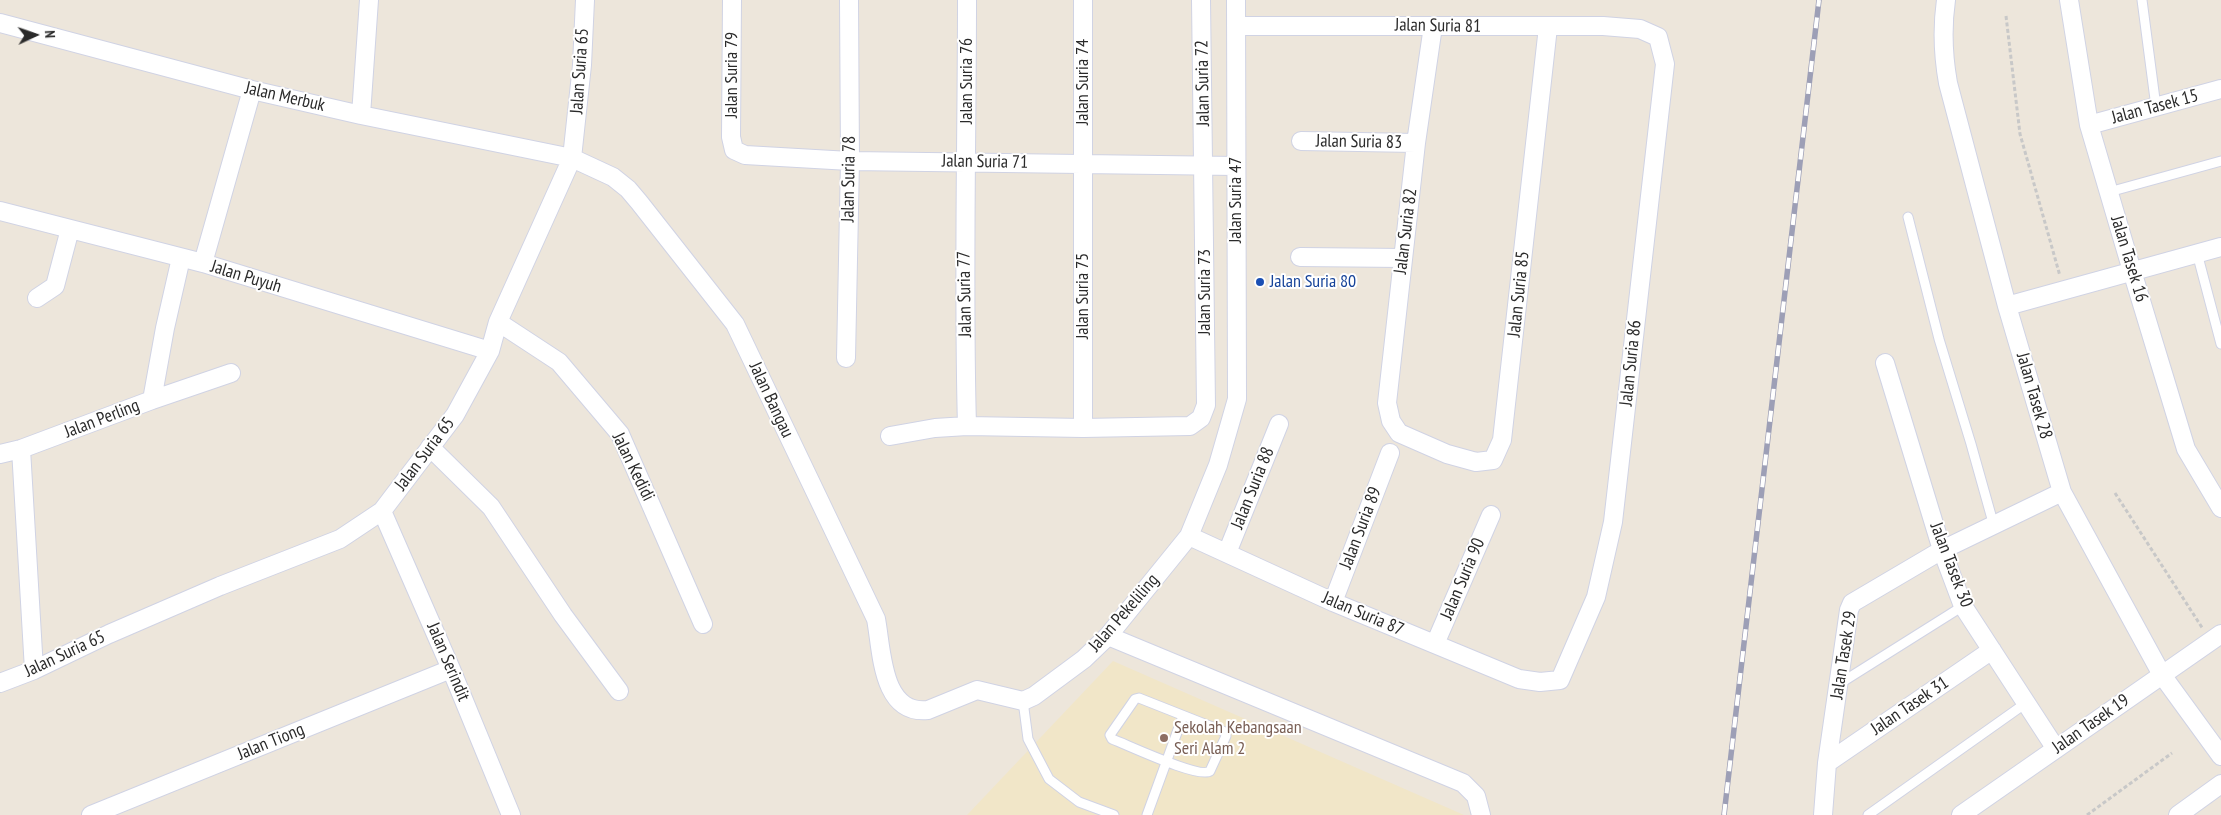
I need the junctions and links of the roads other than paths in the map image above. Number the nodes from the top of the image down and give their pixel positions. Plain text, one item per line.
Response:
1 (369, 0) edge
2 (585, 0) edge
3 (732, 0) edge
4 (849, 0) edge
5 (967, 0) edge
6 (1083, 0) edge
7 (1201, 0) edge
8 (1236, 0) edge
9 (1946, 0) edge
10 (2069, 0) edge
11 (2142, 0) edge
12 (0, 24) edge
13 (1236, 26) junction
14 (1433, 26) junction
15 (1548, 27) junction
16 (1640, 29) joint
17 (2221, 89) edge
18 (252, 90) junction
19 (2156, 107) junction
20 (361, 115) junction
21 (2089, 126) junction
22 (1300, 141) dead end
23 (1416, 143) junction
24 (734, 150) joint
25 (572, 158) junction
26 (850, 161) junction
27 (2221, 161) edge
28 (967, 162) junction
29 (1084, 164) junction
30 (1204, 166) junction
31 (1236, 166) junction
32 (2108, 192) junction
33 (0, 210) edge
34 (1908, 217) dead end
35 (70, 229) junction
36 (2221, 246) edge
37 (2197, 253) junction
38 (1300, 257) dead end
39 (181, 258) junction
40 (1402, 258) junction
41 (203, 264) junction
42 (2132, 271) junction
43 (37, 298) dead end
44 (2008, 306) junction
45 (498, 322) junction
46 (2221, 344) edge
47 (490, 351) junction
48 (846, 358) dead end
49 (1885, 363) dead end
50 (231, 373) dead end
51 (152, 400) junction
52 (1237, 400) joint
53 (1279, 424) dead end
54 (967, 426) junction
55 (1082, 428) junction
56 (1399, 433) joint
57 (890, 436) dead end
58 (430, 447) junction
59 (21, 449) junction
60 (1390, 453) dead end
61 (0, 454) edge
62 (2062, 492) junction
63 (2221, 508) edge
64 (382, 511) junction
65 (1491, 514) dead end
66 (1994, 526) junction
67 (1189, 536) junction
68 (1942, 550) junction
69 (1227, 553) junction
70 (1333, 602) junction
71 (1964, 606) junction
72 (703, 624) dead end
73 (1108, 636) junction
74 (2216, 638) edge
75 (1435, 644) junction
76 (1992, 650) junction
77 (451, 669) junction
78 (34, 670) junction
79 (2162, 675) junction
80 (1540, 682) joint
81 (0, 683) edge
82 (1839, 684) junction
83 (619, 691) dead end
84 (1024, 700) junction
85 (2026, 703) junction
86 (1183, 716) junction
87 (2056, 749) junction
88 (2221, 756) edge
89 (1166, 761) junction
90 (1827, 763) junction
91 (2221, 784) edge
92 (91, 815) edge
93 (511, 815) edge
94 (1114, 815) edge
95 (1147, 815) edge
96 (1481, 815) edge
97 (1823, 815) edge
98 (1868, 815) edge
99 (1961, 815) edge
100 (2178, 815) edge

1 - 20 street
2 - 25 street, Jalan Suria 65
3 - 24 street, Jalan Suria 79
4 - 26 street, Jalan Suria 78
5 - 28 street, Jalan Suria 76
6 - 29 street, Jalan Suria 74
7 - 30 street, Jalan Suria 72
8 - 13 street, Jalan Suria 47
9 - 44 street, Jalan Tasek 28
10 - 21 street, Jalan Tasek 16
11 - 19 lane
12 - 18 street, Jalan Merbuk
13 - 14 street, Jalan Suria 81
13 - 31 street, Jalan Suria 47
14 - 15 street, Jalan Suria 81
14 - 23 street, Jalan Suria 82
15 - 16 street, Jalan Suria 81
15 - 56 street, Jalan Suria 85
16 - 80 street, Jalan Suria 86
17 - 19 street, Jalan Tasek 15
18 - 20 street, Jalan Merbuk
18 - 41 street
19 - 21 street, Jalan Tasek 15
20 - 25 street, Jalan Merbuk
21 - 32 street, Jalan Tasek 16
22 - 23 street, Jalan Suria 83
23 - 40 street, Jalan Suria 82
24 - 26 street, Jalan Suria 71
25 - 45 street, Jalan Suria 65
25 - 84 street, Jalan Bangau
26 - 28 street, Jalan Suria 71
26 - 48 street, Jalan Suria 78
27 - 32 lane
28 - 29 street, Jalan Suria 71
28 - 54 street, Jalan Suria 77
29 - 30 street, Jalan Suria 71
29 - 55 street, Jalan Suria 75
30 - 31 street, Jalan Suria 71
30 - 55 street, Jalan Suria 73
31 - 52 street, Jalan Suria 47
32 - 42 street, Jalan Tasek 16
33 - 35 street, Jalan Puyuh
34 - 66 lane
35 - 39 street, Jalan Puyuh
35 - 43 street
36 - 37 street
37 - 42 street
37 - 46 lane
38 - 40 street
39 - 41 street, Jalan Puyuh
39 - 51 street, Jalan Perling
40 - 56 street, Jalan Suria 82
41 - 47 street, Jalan Puyuh
42 - 44 street
42 - 63 street, Jalan Tasek 16
44 - 62 street, Jalan Tasek 28
45 - 47 street, Jalan Suria 65
45 - 72 street, Jalan Kedidi
47 - 58 street, Jalan Suria 65
49 - 68 street, Jalan Tasek 30
50 - 51 street
51 - 59 street, Jalan Perling
52 - 67 street, Jalan Pekeliling
53 - 69 street, Jalan Suria 88
54 - 55 street
54 - 57 street
58 - 64 street, Jalan Suria 65
58 - 83 street
59 - 61 street, Jalan Perling
59 - 78 street
60 - 70 street, Jalan Suria 89
62 - 66 street, Jalan Tasek 29
62 - 79 street, Jalan Tasek 28
64 - 77 street, Jalan Serindit
64 - 78 street, Jalan Suria 65
65 - 75 street, Jalan Suria 90
66 - 68 street, Jalan Tasek 29
67 - 69 street, Jalan Suria 87
67 - 73 street, Jalan Pekeliling
68 - 71 street, Jalan Tasek 30
68 - 82 street, Jalan Tasek 29
69 - 70 street, Jalan Suria 87
70 - 75 street, Jalan Suria 87
71 - 76 street, Jalan Tasek 30
71 - 82 lane
73 - 84 street, Jalan Pekeliling
73 - 96 street
74 - 79 street, Jalan Tasek 19
75 - 80 street, Jalan Suria 87
76 - 85 street, Jalan Tasek 30
76 - 90 street, Jalan Tasek 31
77 - 92 street, Jalan Tiong
77 - 93 street, Jalan Serindit
78 - 81 street, Jalan Suria 65
79 - 87 street, Jalan Tasek 19
79 - 88 street, Jalan Tasek 28
82 - 90 street, Jalan Tasek 29
84 - 94 lane
85 - 87 street, Jalan Tasek 30
85 - 98 lane
86 - 89 lane
86 - 89 lane
86 - 89 lane
87 - 99 street, Jalan Tasek 19
89 - 95 lane
90 - 97 street, Jalan Tasek 29
91 - 100 street

